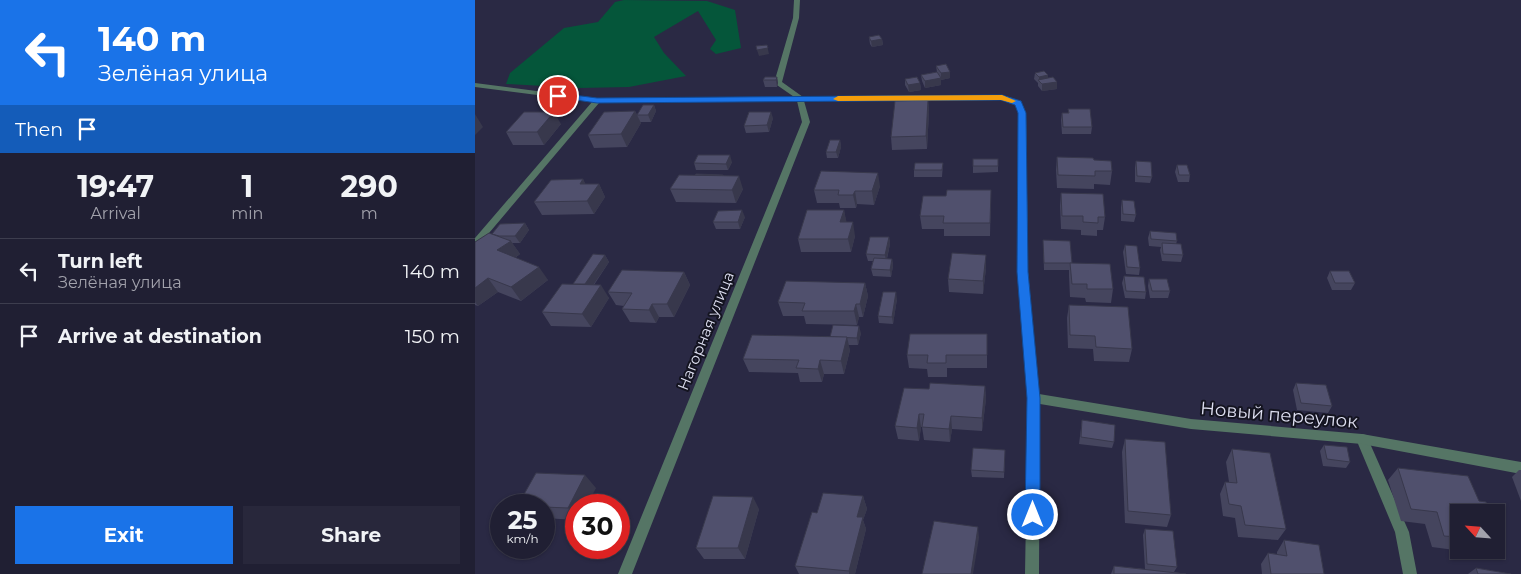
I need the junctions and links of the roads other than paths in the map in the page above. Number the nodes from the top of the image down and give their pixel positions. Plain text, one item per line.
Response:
1 (797, 0) edge
2 (477, 86) edge
3 (800, 99) junction
4 (597, 101) junction
5 (475, 244) edge
6 (1034, 398) junction
7 (1362, 439) junction
8 (1521, 468) edge
9 (625, 574) edge
10 (1032, 574) edge
11 (1410, 574) edge

1 - 3 street
2 - 4 street
3 - 4 street
3 - 6 street
3 - 9 street, Нагорная улица
4 - 5 street
6 - 7 street, Новый переулок
6 - 10 street
7 - 8 street, Новый переулок
7 - 11 street

